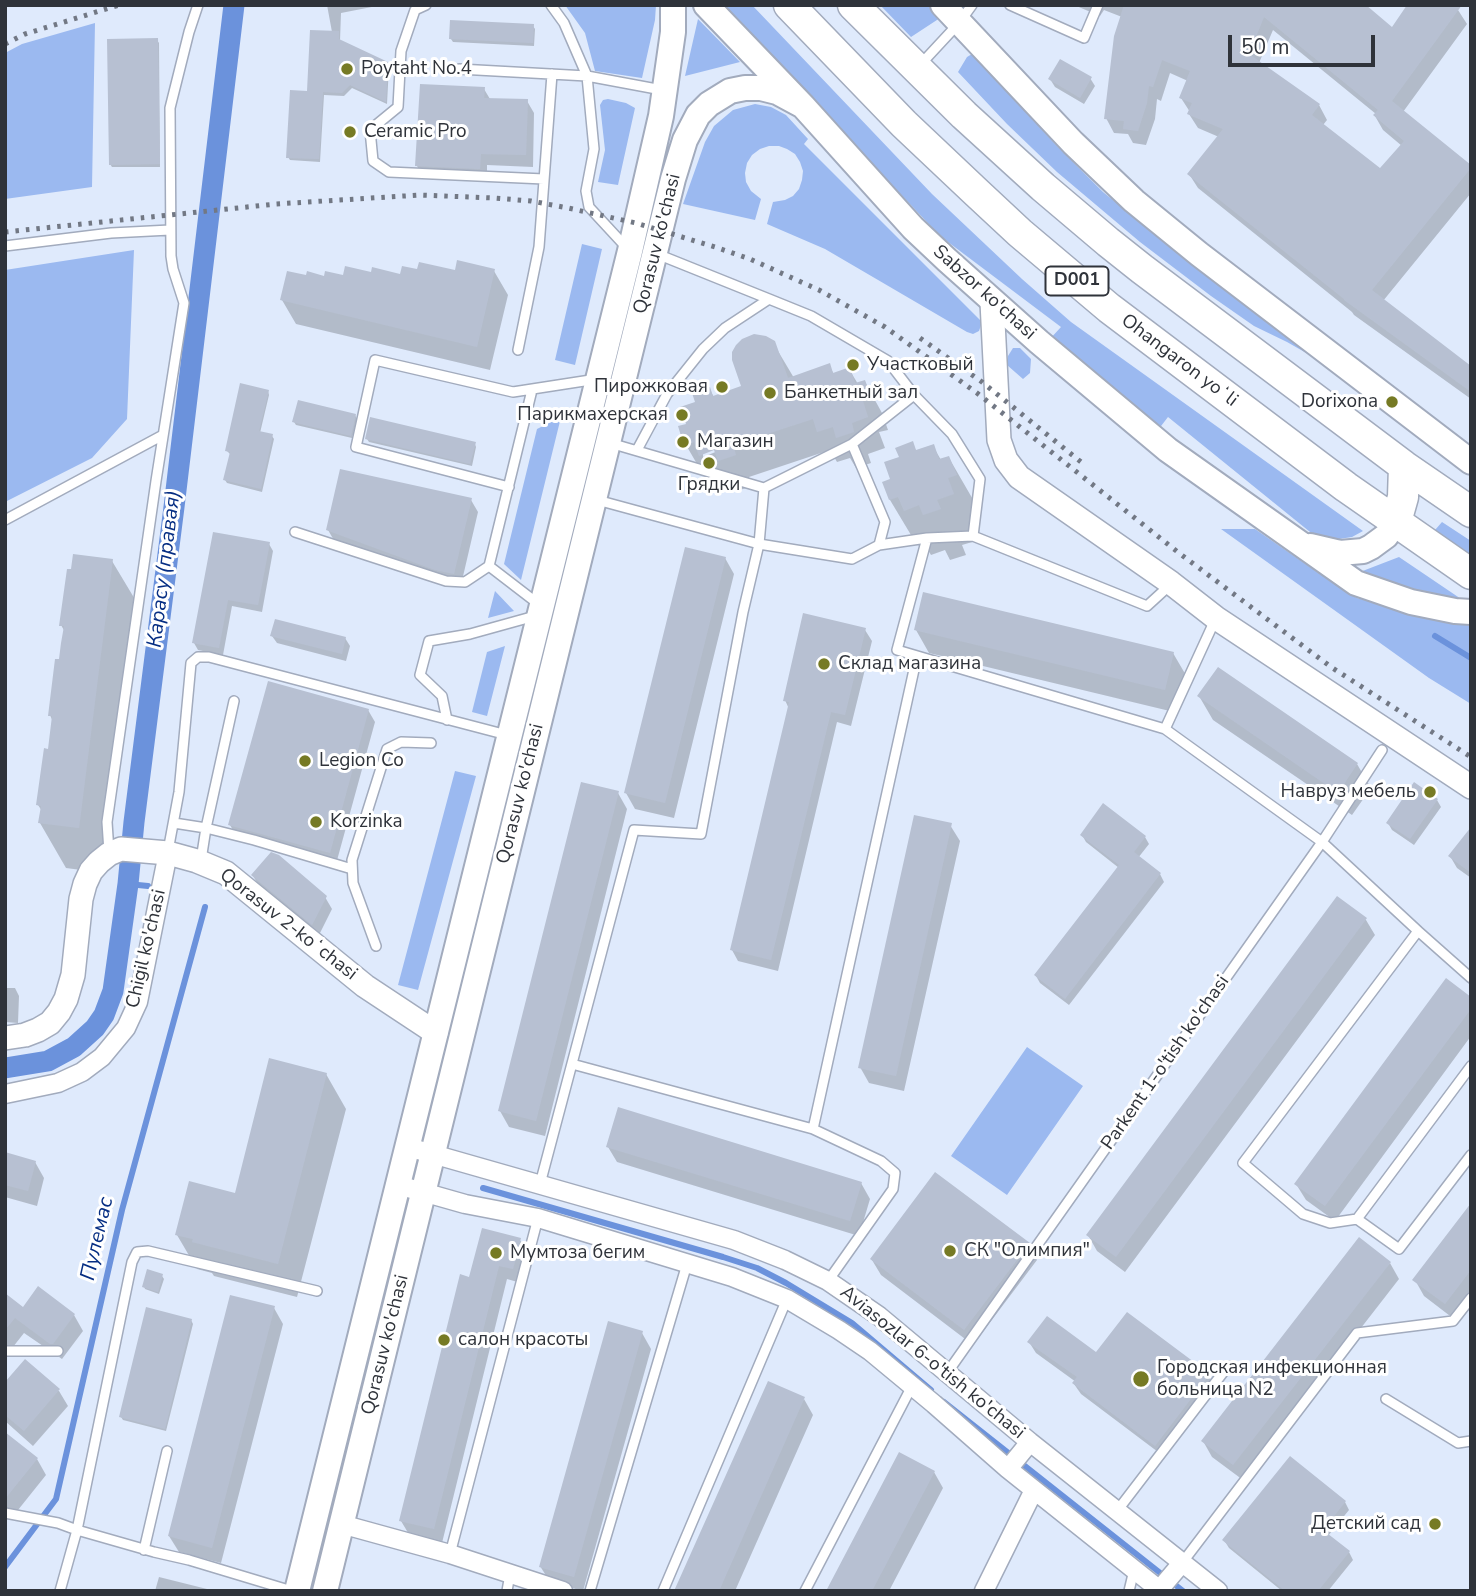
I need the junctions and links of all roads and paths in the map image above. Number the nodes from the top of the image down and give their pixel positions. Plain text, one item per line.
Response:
1 (198, 5) edge
2 (426, 5) edge
3 (551, 5) edge
4 (673, 5) edge
5 (706, 5) edge
6 (789, 5) edge
7 (853, 5) edge
8 (1010, 5) edge
9 (1098, 5) edge
10 (958, 11) edge
11 (917, 68) junction
12 (459, 69) dead end
13 (552, 74) junction
14 (587, 76) junction
15 (665, 91) junction
16 (803, 106) junction
17 (544, 179) junction
18 (170, 230) junction
19 (5, 246) edge
20 (630, 250) junction
21 (655, 254) junction
22 (769, 299) junction
23 (992, 302) junction
24 (518, 350) dead end
25 (599, 379) junction
26 (532, 390) junction
27 (914, 395) junction
28 (163, 435) junction
29 (608, 442) junction
30 (852, 444) junction
31 (637, 450) junction
32 (1471, 462) edge
33 (1404, 466) junction
34 (509, 487) junction
35 (764, 488) junction
36 (594, 499) junction
37 (1471, 512) edge
38 (5, 520) edge
39 (1396, 522) junction
40 (295, 532) dead end
41 (973, 536) junction
42 (927, 538) junction
43 (1296, 542) junction
44 (759, 544) junction
45 (879, 545) junction
46 (489, 566) junction
47 (1471, 574) edge
48 (1171, 583) junction
49 (541, 610) junction
50 (1471, 612) edge
51 (1216, 618) junction
52 (918, 656) junction
53 (234, 701) dead end
54 (447, 720) junction
55 (1165, 729) junction
56 (510, 736) junction
57 (431, 743) dead end
58 (1382, 750) dead end
59 (1471, 787) edge
60 (174, 822) junction
61 (206, 828) junction
62 (1322, 842) junction
63 (115, 851) junction
64 (159, 852) junction
65 (200, 862) junction
66 (352, 869) junction
67 (1418, 931) junction
68 (376, 946) dead end
69 (1471, 978) edge
70 (436, 1033) junction
71 (5, 1038) edge
72 (572, 1064) junction
73 (1471, 1066) edge
74 (5, 1094) edge
75 (813, 1129) junction
76 (408, 1147) junction
77 (433, 1154) junction
78 (1471, 1155) edge
79 (540, 1184) junction
80 (398, 1185) junction
81 (423, 1192) junction
82 (538, 1218) junction
83 (1357, 1219) junction
84 (687, 1264) junction
85 (828, 1281) junction
86 (317, 1291) dead end
87 (1471, 1298) edge
88 (787, 1299) junction
89 (5, 1351) edge
90 (58, 1351) dead end
91 (1228, 1366) dead end
92 (947, 1373) junction
93 (912, 1386) junction
94 (1386, 1399) dead end
95 (1471, 1441) edge
96 (1028, 1445) junction
97 (167, 1451) dead end
98 (1010, 1467) junction
99 (1034, 1490) junction
100 (1117, 1511) junction
101 (7, 1516) edge
102 (341, 1524) junction
103 (77, 1530) junction
104 (144, 1550) junction
105 (450, 1554) junction
106 (1134, 1570) junction
107 (1168, 1580) edge
108 (508, 1582) edge
109 (60, 1591) edge
110 (292, 1591) edge
111 (298, 1591) edge
112 (325, 1591) edge
113 (563, 1591) edge
114 (590, 1591) edge
115 (663, 1591) edge
116 (805, 1591) edge
117 (984, 1591) edge
118 (1129, 1591) edge
119 (1218, 1591) edge

1 - 18 lane
2 - 17 lane
3 - 14 lane
4 - 15 main road, Qorasuv ko'chasi
5 - 16 main road, Sabzor ko'chasi
6 - 39 highway, Ohangaron yoʻli / D001
7 - 11 highway, D001
8 - 9 lane
10 - 11 lane
10 - 32 main road
11 - 33 highway, D001
12 - 13 lane
13 - 14 lane
13 - 17 lane
14 - 15 lane
14 - 20 lane
15 - 20 main road, Qorasuv ko'chasi
16 - 21 main road, Qorasuv ko'chasi
16 - 23 main road, Sabzor ko'chasi
17 - 24 lane
18 - 19 lane
18 - 28 lane
20 - 25 main road, Qorasuv ko'chasi
21 - 22 lane
21 - 29 main road, Qorasuv ko'chasi
22 - 27 lane
22 - 31 lane
23 - 43 main road, Sabzor ko'chasi
23 - 48 street
25 - 26 lane
25 - 49 main road, Qorasuv ko'chasi
26 - 34 lane
26 - 34 lane
27 - 30 lane
27 - 41 lane
28 - 38 lane
28 - 63 lane
29 - 31 lane
29 - 36 main road, Qorasuv ko'chasi
30 - 35 lane
30 - 45 lane
31 - 35 lane
33 - 37 highway, D001
33 - 39 highway
34 - 46 lane
35 - 44 lane
36 - 44 lane
36 - 77 main road, Qorasuv ko'chasi
39 - 43 main road
39 - 47 highway, Ohangaron yoʻli / D001
40 - 46 lane
41 - 42 lane
41 - 48 lane
42 - 45 lane
42 - 52 lane
43 - 50 main road, Sabzor ko'chasi
44 - 45 lane
44 - 72 lane
46 - 49 lane
48 - 51 street
49 - 54 lane
49 - 56 main road, Qorasuv ko'chasi
51 - 55 lane
51 - 59 street
52 - 55 lane
52 - 75 lane
53 - 61 lane
54 - 56 lane
54 - 60 lane
55 - 62 lane
56 - 70 main road, Qorasuv ko'chasi
57 - 66 lane
58 - 62 lane, Parkent 1-o'tish ko'chasi
60 - 61 lane
60 - 64 lane
61 - 65 lane
61 - 66 lane
62 - 67 lane
62 - 92 lane, Parkent 1-o'tish ko'chasi
63 - 64 street, Qorasuv 2-koʻchasi
63 - 71 street
64 - 65 street, Qorasuv 2-koʻchasi
64 - 74 street, Chigil ko'chasi
65 - 70 street, Qorasuv 2-koʻchasi
66 - 68 lane
67 - 69 lane
67 - 83 lane
70 - 76 main road, Qorasuv ko'chasi
72 - 75 lane
72 - 79 lane
73 - 83 lane
75 - 85 lane
76 - 77 street, Aviasozlar 6-o'tish ko'chasi
76 - 80 main road, Qorasuv ko'chasi
77 - 79 street, Aviasozlar 6-o'tish ko'chasi
77 - 81 main road, Qorasuv ko'chasi
78 - 83 lane
79 - 85 street, Aviasozlar 6-o'tish ko'chasi
80 - 81 street, Aviasozlar 6-o'tish ko'chasi
80 - 111 main road, Qorasuv ko'chasi
81 - 82 street, Aviasozlar 6-o'tish ko'chasi
81 - 102 main road, Qorasuv ko'chasi
82 - 84 street, Aviasozlar 6-o'tish ko'chasi
82 - 105 lane
84 - 88 street, Aviasozlar 6-o'tish ko'chasi
84 - 114 lane
85 - 92 street, Aviasozlar 6-o'tish ko'chasi
86 - 103 lane
87 - 107 lane
88 - 93 street, Aviasozlar 6-o'tish ko'chasi
88 - 115 lane
89 - 90 lane
91 - 100 lane
92 - 96 street, Aviasozlar 6-o'tish ko'chasi
93 - 98 street, Aviasozlar 6-o'tish ko'chasi
93 - 116 lane
94 - 95 lane
96 - 98 street
96 - 100 street, Aviasozlar 6-o'tish ko'chasi
97 - 104 lane
98 - 99 street, Aviasozlar 6-o'tish ko'chasi
99 - 106 street, Aviasozlar 6-o'tish ko'chasi
99 - 117 street
100 - 107 street, Aviasozlar 6-o'tish ko'chasi
101 - 103 lane
102 - 105 street
102 - 112 main road, Qorasuv ko'chasi
103 - 104 lane
103 - 109 lane
104 - 110 lane
105 - 108 street
106 - 107 street, Aviasozlar 6-o'tish ko'chasi
106 - 118 lane
107 - 119 street, Aviasozlar 6-o'tish ko'chasi
108 - 113 street

